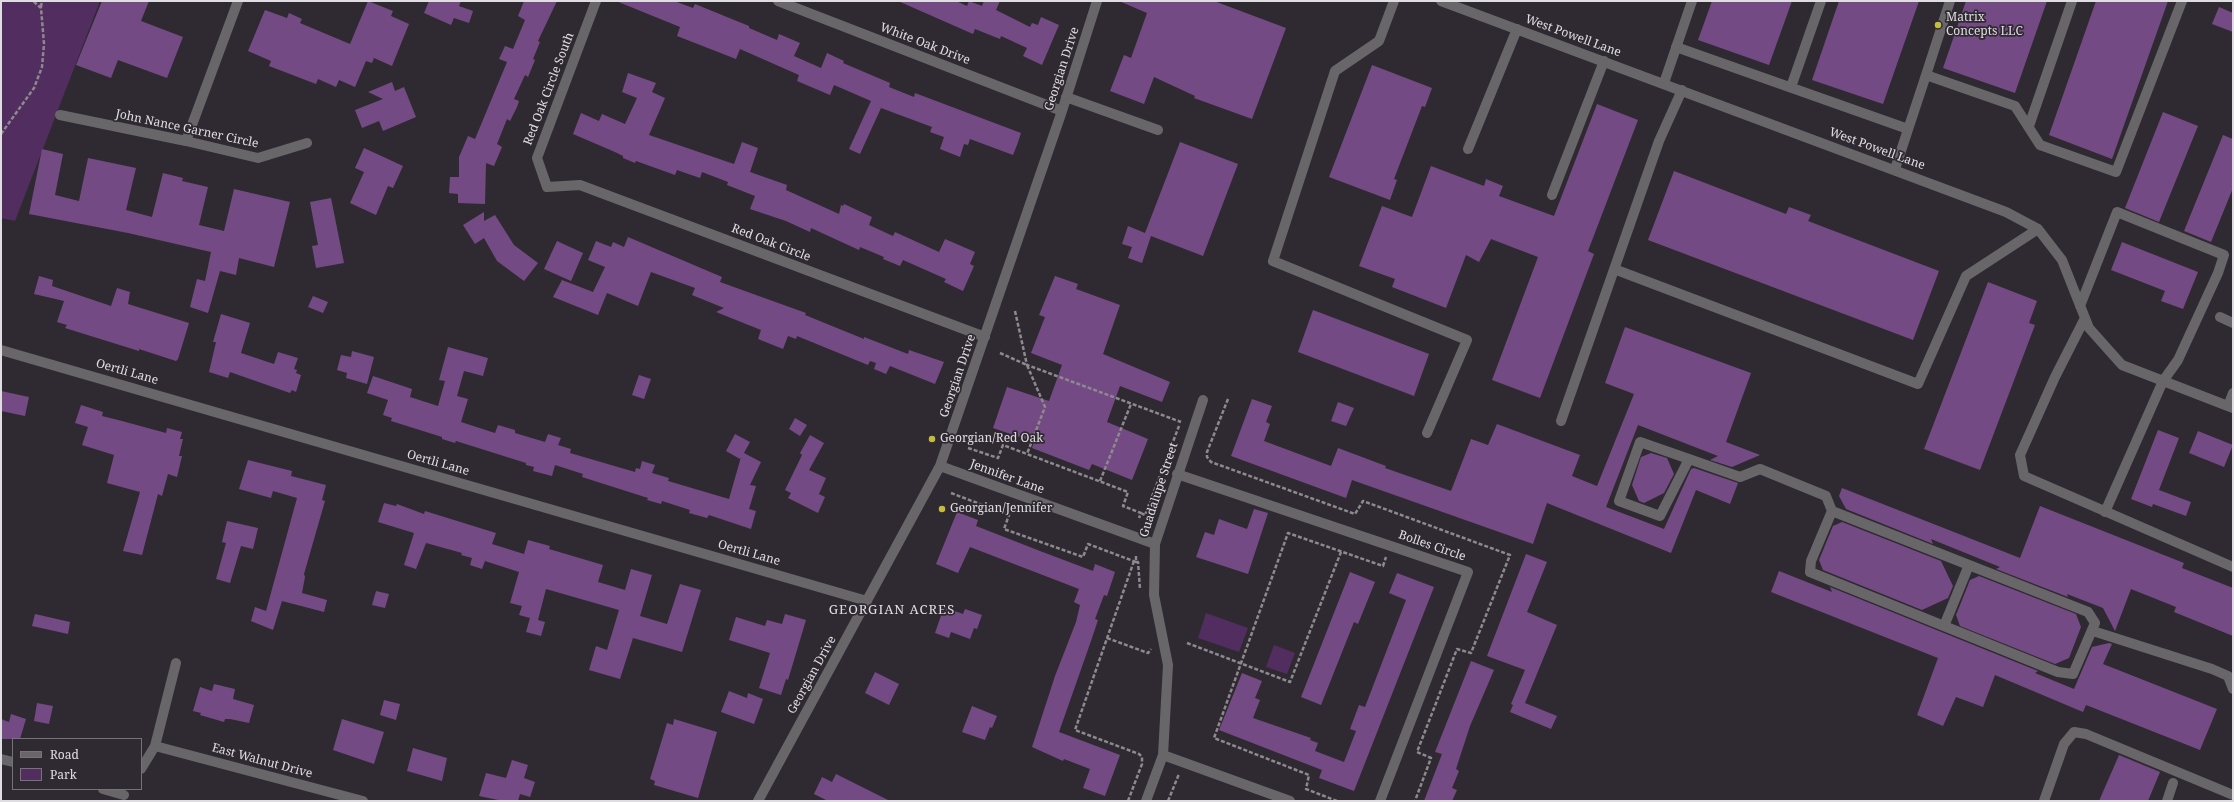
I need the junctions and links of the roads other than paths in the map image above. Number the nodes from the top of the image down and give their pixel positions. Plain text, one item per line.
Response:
1 (238, 1) edge
2 (596, 1) edge
3 (778, 1) edge
4 (1097, 1) edge
5 (1394, 1) edge
6 (1441, 1) edge
7 (1692, 1) edge
8 (1821, 1) edge
9 (1950, 1) edge
10 (2072, 1) edge
11 (2182, 1) edge
12 (1517, 29) junction
13 (1676, 47) junction
14 (1604, 61) junction
15 (1926, 75) junction
16 (1664, 83) junction
17 (1791, 87) junction
18 (1682, 90) junction
19 (1066, 97) junction
20 (1062, 111) junction
21 (60, 116) dead end
22 (2029, 126) junction
23 (1908, 129) junction
24 (1158, 130) dead end
25 (186, 141) junction
26 (307, 143) dead end
27 (1468, 149) dead end
28 (1895, 169) junction
29 (547, 187) joint
30 (1552, 195) dead end
31 (2038, 229) junction
32 (1614, 269) junction
33 (2080, 306) junction
34 (2220, 317) dead end
35 (2085, 318) junction
36 (2233, 323) edge
37 (985, 337) junction
38 (1, 350) edge
39 (2163, 381) junction
40 (2233, 393) edge
41 (1203, 400) dead end
42 (2230, 407) edge
43 (1561, 421) dead end
44 (1428, 433) dead end
45 (1689, 459) junction
46 (940, 466) junction
47 (1177, 474) junction
48 (1832, 511) junction
49 (2106, 512) junction
50 (1155, 544) junction
51 (1969, 565) junction
52 (2233, 567) edge
53 (867, 601) junction
54 (1944, 626) junction
55 (2093, 631) junction
56 (176, 663) dead end
57 (2233, 689) edge
58 (155, 746) junction
59 (1163, 755) junction
60 (1, 759) edge
61 (12, 762) edge
62 (142, 767) edge
63 (2173, 783) dead end
64 (106, 790) edge
65 (124, 795) edge
66 (2233, 795) edge
67 (362, 801) edge
68 (758, 801) edge
69 (1146, 801) edge
70 (1290, 801) edge
71 (1380, 801) edge
72 (2044, 801) edge
73 (2167, 801) edge

1 - 25 street
2 - 29 street, Red Oak Circle South
3 - 20 street, White Oak Drive
4 - 19 street, Georgian Drive
5 - 44 street
6 - 12 street, West Powell Lane
7 - 13 street
8 - 17 street
9 - 15 street
10 - 22 street
11 - 22 street
12 - 14 street, West Powell Lane
12 - 27 street
13 - 16 street
13 - 17 street
14 - 16 street, West Powell Lane
14 - 30 street
15 - 22 street
15 - 23 street
16 - 18 street, West Powell Lane
17 - 23 street
18 - 28 street, West Powell Lane
18 - 32 street
19 - 20 street, Georgian Drive
19 - 24 street
20 - 37 street, Georgian Drive
21 - 25 street, John Nance Garner Circle
23 - 28 street
25 - 26 street, John Nance Garner Circle
28 - 31 street, West Powell Lane
29 - 37 street, Red Oak Circle
31 - 32 street
31 - 33 street, West Powell Lane
32 - 43 street
33 - 35 street, West Powell Lane
33 - 39 street
34 - 36 street
35 - 39 street, West Powell Lane
35 - 49 street
37 - 46 street, Georgian Drive
38 - 53 street, Oertli Lane
39 - 42 street, West Powell Lane
39 - 49 street
40 - 42 street
41 - 47 street, Guadalupe Street
45 - 45 street
45 - 48 street
46 - 50 street, Jennifer Lane
46 - 53 street, Georgian Drive
47 - 50 street, Guadalupe Street
47 - 71 street, Bolles Circle
48 - 51 street
48 - 54 street
49 - 52 street
50 - 59 street, Guadalupe Street
51 - 54 street
51 - 55 street
53 - 68 street, Georgian Drive
54 - 55 street
55 - 57 street
56 - 58 street
58 - 62 street
58 - 67 street, East Walnut Drive
59 - 69 street, Guadalupe Street
59 - 70 street
60 - 61 street
63 - 73 street
64 - 65 street
66 - 72 street

